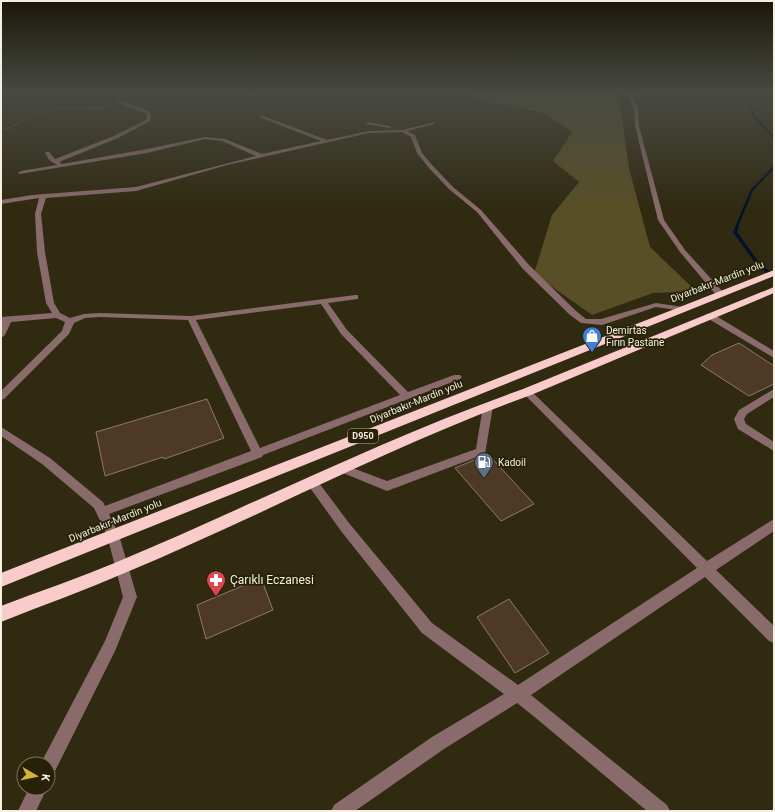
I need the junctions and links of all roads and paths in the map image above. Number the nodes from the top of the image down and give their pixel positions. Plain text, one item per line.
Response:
1 (128, 131) edge
2 (299, 131) edge
3 (383, 131) edge
4 (403, 131) edge
5 (638, 131) edge
6 (328, 142) junction
7 (47, 153) dead end
8 (261, 156) junction
9 (54, 162) junction
10 (61, 165) junction
11 (21, 174) dead end
12 (43, 196) junction
13 (1, 202) edge
14 (774, 273) edge
15 (774, 290) edge
16 (723, 293) junction
17 (355, 297) dead end
18 (323, 301) junction
19 (683, 308) junction
20 (57, 315) junction
21 (710, 316) junction
22 (191, 318) junction
23 (4, 320) edge
24 (70, 321) junction
25 (1, 335) edge
26 (774, 355) edge
27 (457, 377) dead end
28 (527, 392) junction
29 (774, 392) edge
30 (1, 397) edge
31 (407, 397) junction
32 (488, 406) junction
33 (1, 431) edge
34 (774, 448) edge
35 (258, 454) junction
36 (342, 468) junction
37 (312, 482) junction
38 (102, 512) junction
39 (774, 524) edge
40 (113, 535) junction
41 (122, 567) junction
42 (706, 570) junction
43 (1, 580) edge
44 (1, 614) edge
45 (774, 636) edge
46 (518, 694) junction
47 (54, 756) edge
48 (34, 796) edge
49 (27, 811) edge
50 (340, 811) edge
51 (661, 811) edge

1 - 9 street
2 - 6 street
3 - 6 street
4 - 19 street
5 - 16 street
6 - 8 street
7 - 9 street
8 - 10 street
8 - 12 street
9 - 10 street
10 - 11 street
12 - 13 street
12 - 20 street
14 - 16 highway, Diyarbakır-Mardin yolu / D950
15 - 21 highway
16 - 19 highway, Diyarbakır-Mardin yolu / D950
17 - 18 street
18 - 22 street
18 - 31 street
19 - 40 highway, Diyarbakır-Mardin yolu / D950
20 - 23 street
20 - 24 street
21 - 26 street
21 - 28 highway
22 - 24 street
22 - 35 street
23 - 25 street
24 - 30 street
27 - 31 street
28 - 32 highway
28 - 42 street
29 - 34 street
31 - 35 street
32 - 36 highway
32 - 36 street
33 - 38 street
35 - 38 street
36 - 37 highway
37 - 41 highway
37 - 46 street
38 - 40 street
39 - 42 street
40 - 41 street
40 - 43 highway, Diyarbakır-Mardin yolu / D950
41 - 44 highway
41 - 47 street
42 - 45 street
42 - 46 street
46 - 50 street
46 - 51 street
48 - 49 street

